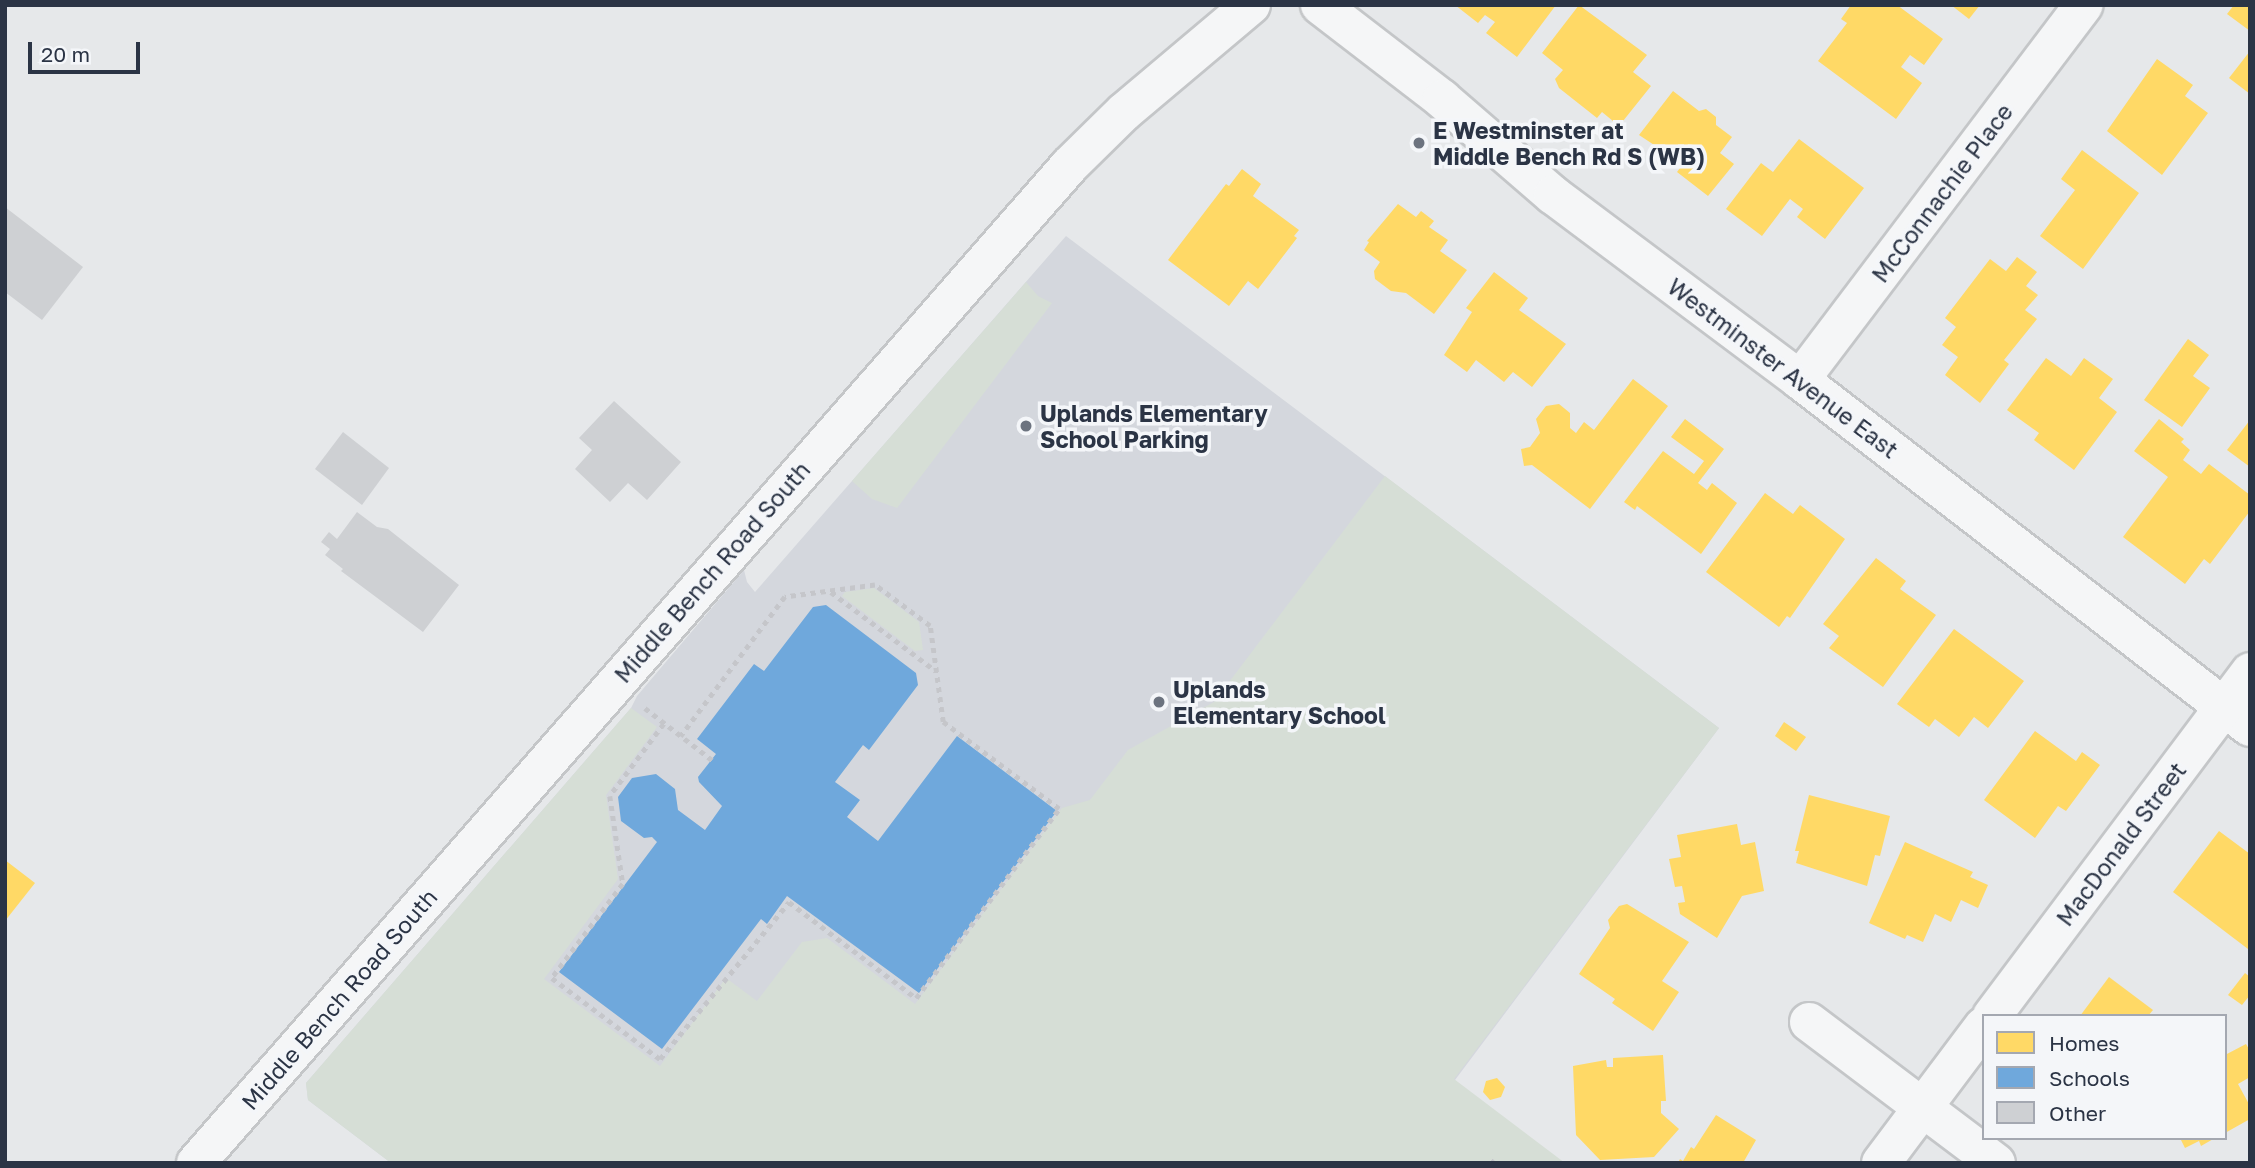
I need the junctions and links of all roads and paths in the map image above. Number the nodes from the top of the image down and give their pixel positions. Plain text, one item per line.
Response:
1 (1251, 5) edge
2 (1320, 5) edge
3 (2084, 5) edge
4 (1800, 380) junction
5 (830, 591) junction
6 (936, 672) junction
7 (2250, 672) edge
8 (614, 683) junction
9 (2237, 716) edge
10 (664, 724) junction
11 (681, 736) junction
12 (712, 760) dead end
13 (1994, 1014) edge
14 (1809, 1022) dead end
15 (1982, 1029) edge
16 (1923, 1107) junction
17 (196, 1163) edge
18 (1881, 1163) edge
19 (1996, 1163) edge

1 - 8 street, Middle Bench Road South
2 - 4 street, Westminster Avenue East
3 - 4 street, McConnachie Place
4 - 9 street, Westminster Avenue East
5 - 6 path
5 - 6 path
5 - 11 path
6 - 10 path
7 - 9 street, MacDonald Street
8 - 10 path
8 - 17 street, Middle Bench Road South
9 - 13 street, MacDonald Street
10 - 11 path
11 - 12 path
14 - 16 street
15 - 16 street
16 - 18 street
16 - 19 street

